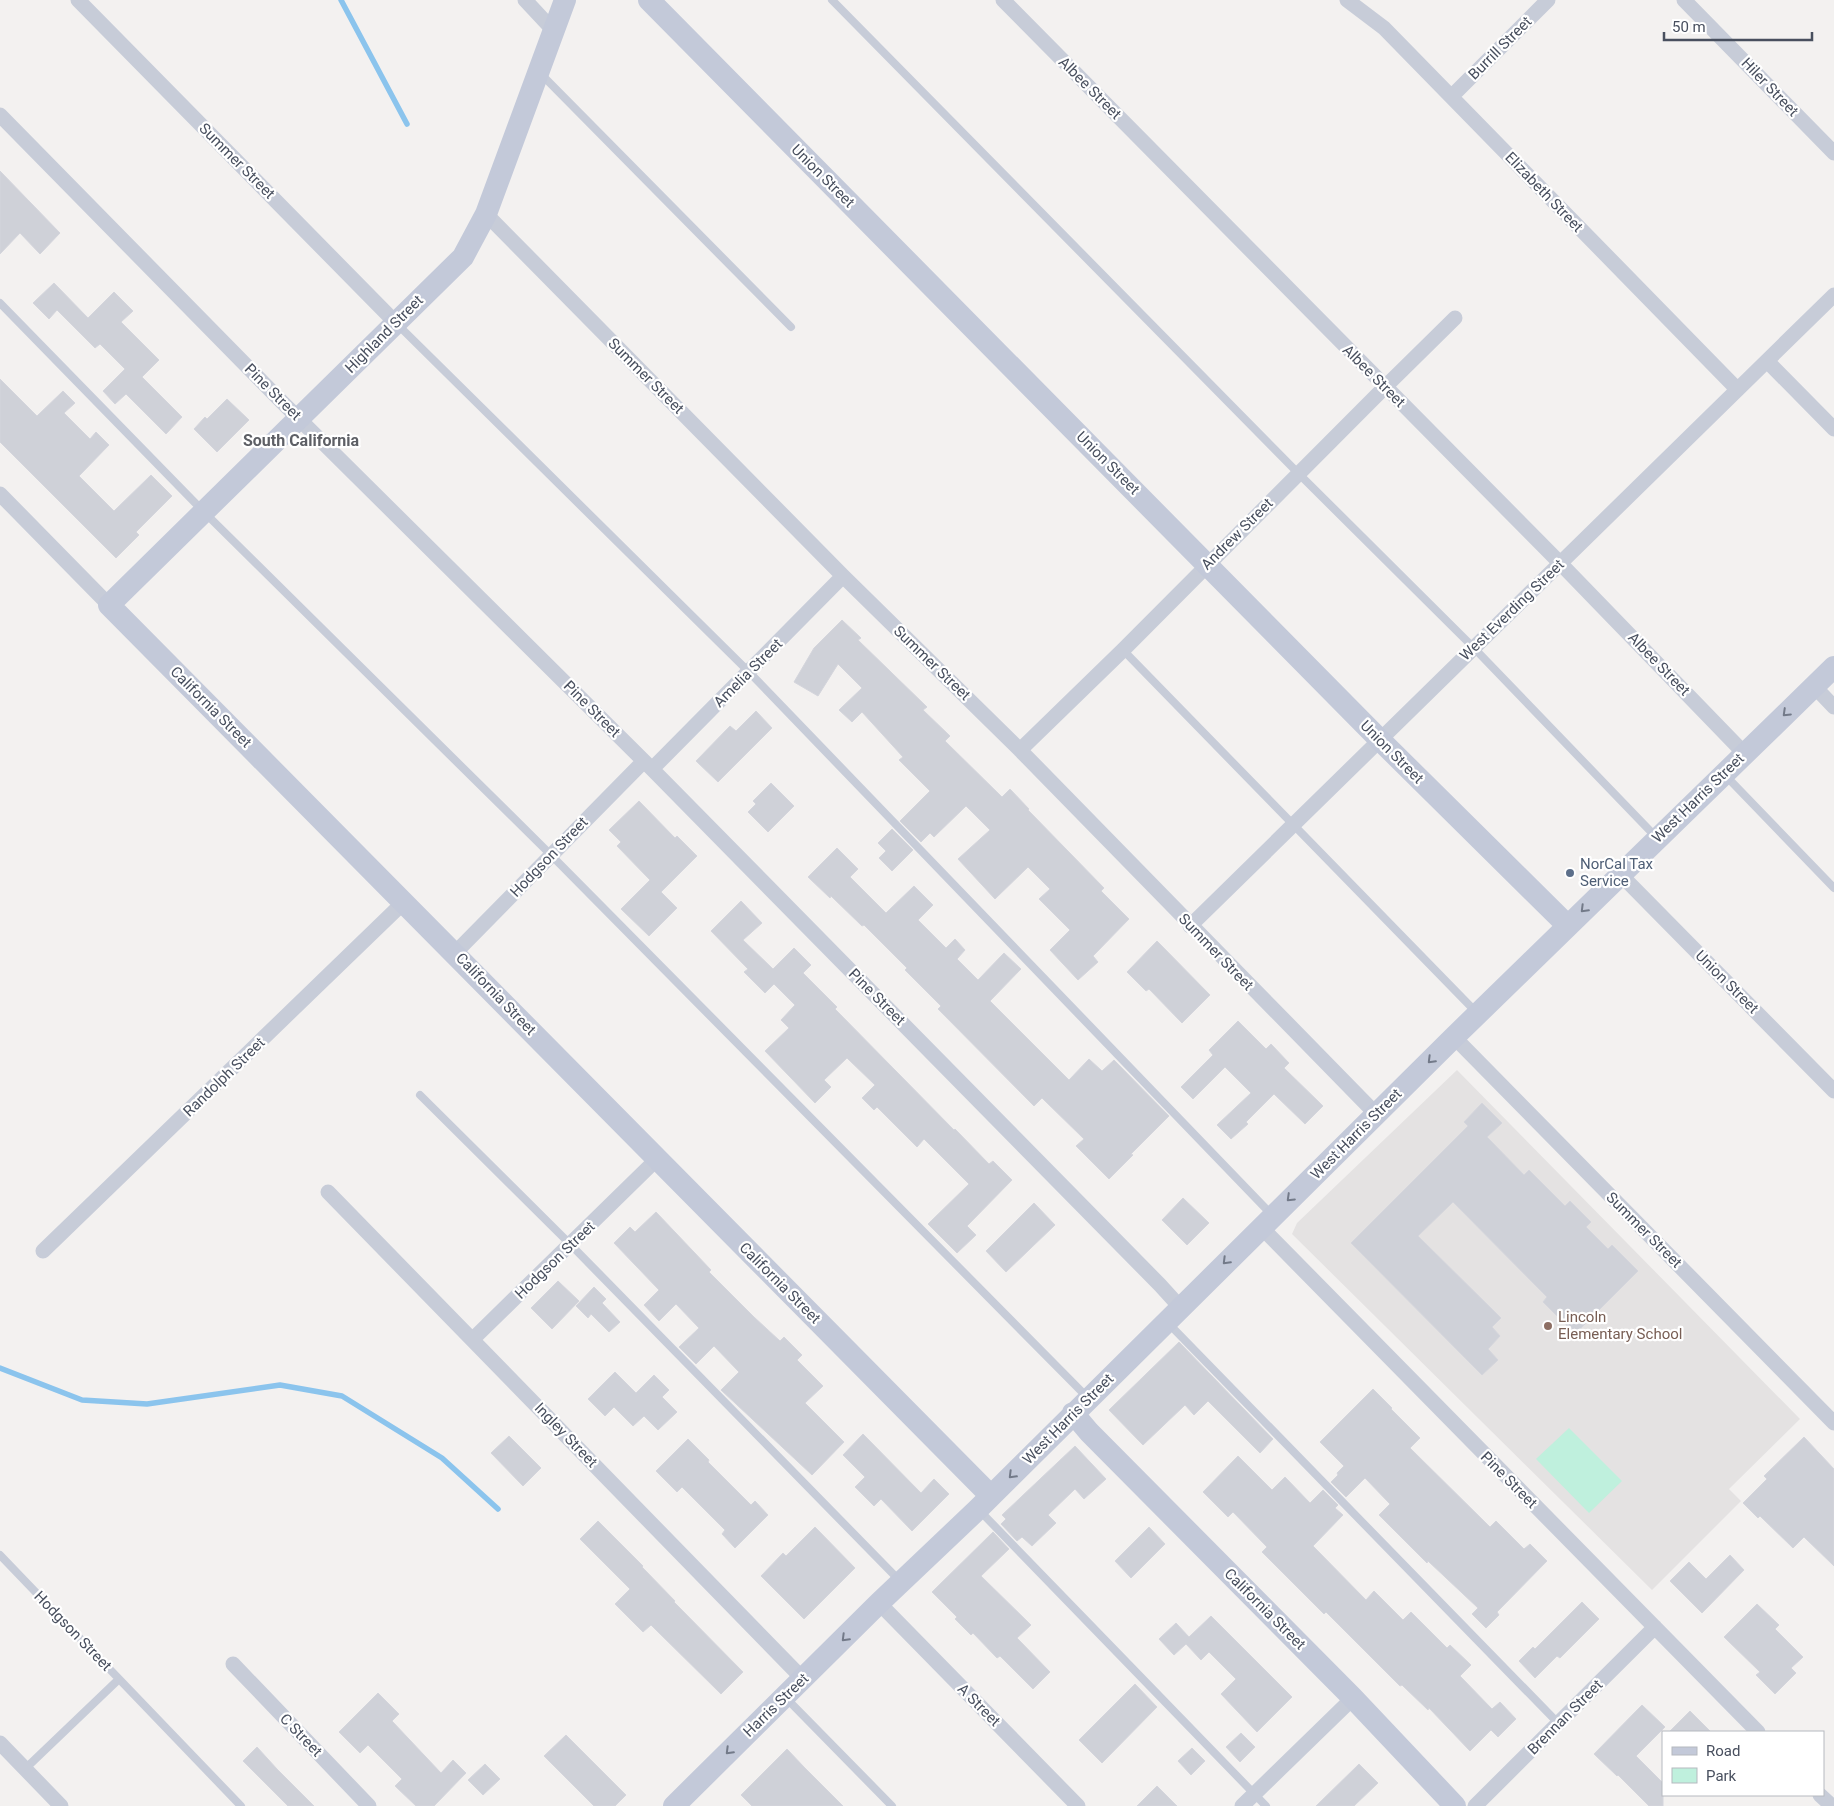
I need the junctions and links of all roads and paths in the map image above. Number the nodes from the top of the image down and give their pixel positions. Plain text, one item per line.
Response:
1 (78, 0) edge
2 (525, 0) edge
3 (565, 0) edge
4 (649, 0) edge
5 (832, 0) edge
6 (1003, 0) edge
7 (1347, 0) edge
8 (1548, 0) edge
9 (1684, 0) edge
10 (553, 30) junction
11 (538, 71) junction
12 (1452, 96) junction
13 (0, 115) edge
14 (1834, 154) edge
15 (486, 214) junction
16 (1834, 295) edge
17 (0, 304) edge
18 (1455, 318) dead end
19 (395, 322) junction
20 (791, 327) dead end
21 (1766, 361) junction
22 (1384, 387) junction
23 (1737, 389) junction
24 (300, 419) junction
25 (1834, 429) edge
26 (1298, 473) junction
27 (0, 494) edge
28 (205, 513) junction
29 (1560, 562) junction
30 (1207, 564) junction
31 (843, 576) junction
32 (109, 605) junction
33 (1473, 647) junction
34 (1123, 650) junction
35 (1834, 667) edge
36 (749, 672) junction
37 (1814, 686) junction
38 (1834, 707) edge
39 (1380, 740) junction
40 (1020, 750) junction
41 (1744, 754) junction
42 (648, 765) junction
43 (1724, 773) junction
44 (1293, 825) junction
45 (1657, 838) junction
46 (551, 855) junction
47 (1620, 874) junction
48 (1834, 888) edge
49 (404, 902) junction
50 (1190, 926) junction
51 (1568, 926) junction
52 (455, 953) junction
53 (1478, 1014) junction
54 (1454, 1037) junction
55 (1834, 1091) edge
56 (420, 1095) dead end
57 (1376, 1114) junction
58 (658, 1159) junction
59 (328, 1192) dead end
60 (1267, 1221) junction
61 (570, 1244) junction
62 (43, 1251) dead end
63 (1173, 1314) junction
64 (473, 1339) junction
65 (1081, 1406) junction
66 (1834, 1424) edge
67 (985, 1502) junction
68 (0, 1555) edge
69 (901, 1582) junction
70 (879, 1603) junction
71 (1655, 1628) junction
72 (233, 1664) dead end
73 (119, 1679) junction
74 (802, 1679) junction
75 (784, 1696) junction
76 (1353, 1698) junction
77 (1559, 1724) junction
78 (1757, 1731) edge
79 (0, 1743) edge
80 (26, 1768) junction
81 (1254, 1794) junction
82 (1821, 1796) edge
83 (684, 1802) edge
84 (61, 1806) edge
85 (241, 1806) edge
86 (369, 1806) edge
87 (892, 1806) edge
88 (1078, 1806) edge
89 (1242, 1806) edge
90 (1266, 1806) edge
91 (1455, 1806) edge
92 (1475, 1806) edge
93 (1832, 1806) edge

1 - 19 street, Summer Street
2 - 10 street
3 - 10 street, Highland Street
4 - 30 street, Union Street
5 - 26 lane
6 - 22 street, Albee Street
7 - 12 street, Elizabeth Street
8 - 12 street, Burrill Street
9 - 14 street, Hiler Street
10 - 11 street, Highland Street
11 - 15 street, Highland Street
11 - 20 lane
12 - 23 street, Elizabeth Street
13 - 24 street, Pine Street
15 - 19 street, Highland Street
15 - 31 street, Summer Street
16 - 21 street, West Everding Street
17 - 28 lane
18 - 22 street, Andrew Street
19 - 24 street, Highland Street
19 - 36 lane
21 - 23 street, West Everding Street
21 - 25 street
22 - 26 street, Andrew Street
22 - 29 street, Albee Street
23 - 29 street, West Everding Street
24 - 28 street, Highland Street
24 - 42 street, Pine Street
26 - 30 street, Andrew Street
26 - 33 lane
27 - 32 street, California Street
28 - 32 street, Highland Street
28 - 46 lane
29 - 33 street, West Everding Street
29 - 41 street, Albee Street
30 - 34 street, Andrew Street
30 - 39 street, Union Street
31 - 36 street, Amelia Street
31 - 40 street, Summer Street
32 - 49 street, California Street
33 - 39 street, West Everding Street
33 - 45 lane
34 - 40 street, Andrew Street
34 - 44 lane
35 - 37 street, West Harris Street
36 - 42 street, Amelia Street
36 - 60 lane
37 - 38 street
37 -> 41 street, West Harris Street
39 - 44 street, West Everding Street
39 - 51 street, Union Street
40 - 50 street, Summer Street
41 - 43 street, West Harris Street
42 - 46 street, Hodgson Street
42 - 63 street, Pine Street
43 - 45 street, West Harris Street
43 - 48 lane
44 - 50 street, West Everding Street
44 - 53 lane
45 - 47 street, West Harris Street
46 - 52 street, Hodgson Street
46 - 65 lane
47 -> 51 street, West Harris Street
47 - 55 street, Union Street
49 - 52 street, California Street
49 - 62 street, Randolph Street
50 - 57 street, Summer Street
51 - 53 street, West Harris Street
52 - 58 street, California Street
53 - 54 street, West Harris Street
54 -> 57 street, West Harris Street
54 - 66 street, Summer Street
56 - 61 lane
57 -> 60 street, West Harris Street
58 - 61 street, Hodgson Street
58 - 67 street, California Street
59 - 64 street, Ingley Street
60 -> 63 street, West Harris Street
60 - 71 street, Pine Street
61 - 64 street, Hodgson Street
61 - 69 lane
63 - 65 street, West Harris Street
63 - 77 lane
64 - 74 street, Ingley Street
65 -> 67 street, West Harris Street
65 - 76 street, California Street
67 - 69 street, West Harris Street
67 - 81 lane
68 - 73 lane, Hodgson Street
69 - 70 street, West Harris Street
70 -> 74 street, Harris Street
70 - 88 street, A Street
71 - 77 street, Brennan Street
71 - 78 street, Pine Street
72 - 86 street, C Street
73 - 80 lane, Hodgson Street
73 - 85 lane
74 - 75 street, Harris Street
75 -> 83 street, Harris Street
75 - 87 lane
76 - 81 street
76 - 91 street, California Street
77 - 92 street, Brennan Street
79 - 80 street
80 - 84 street
81 - 89 street
81 - 90 lane
82 - 93 street

